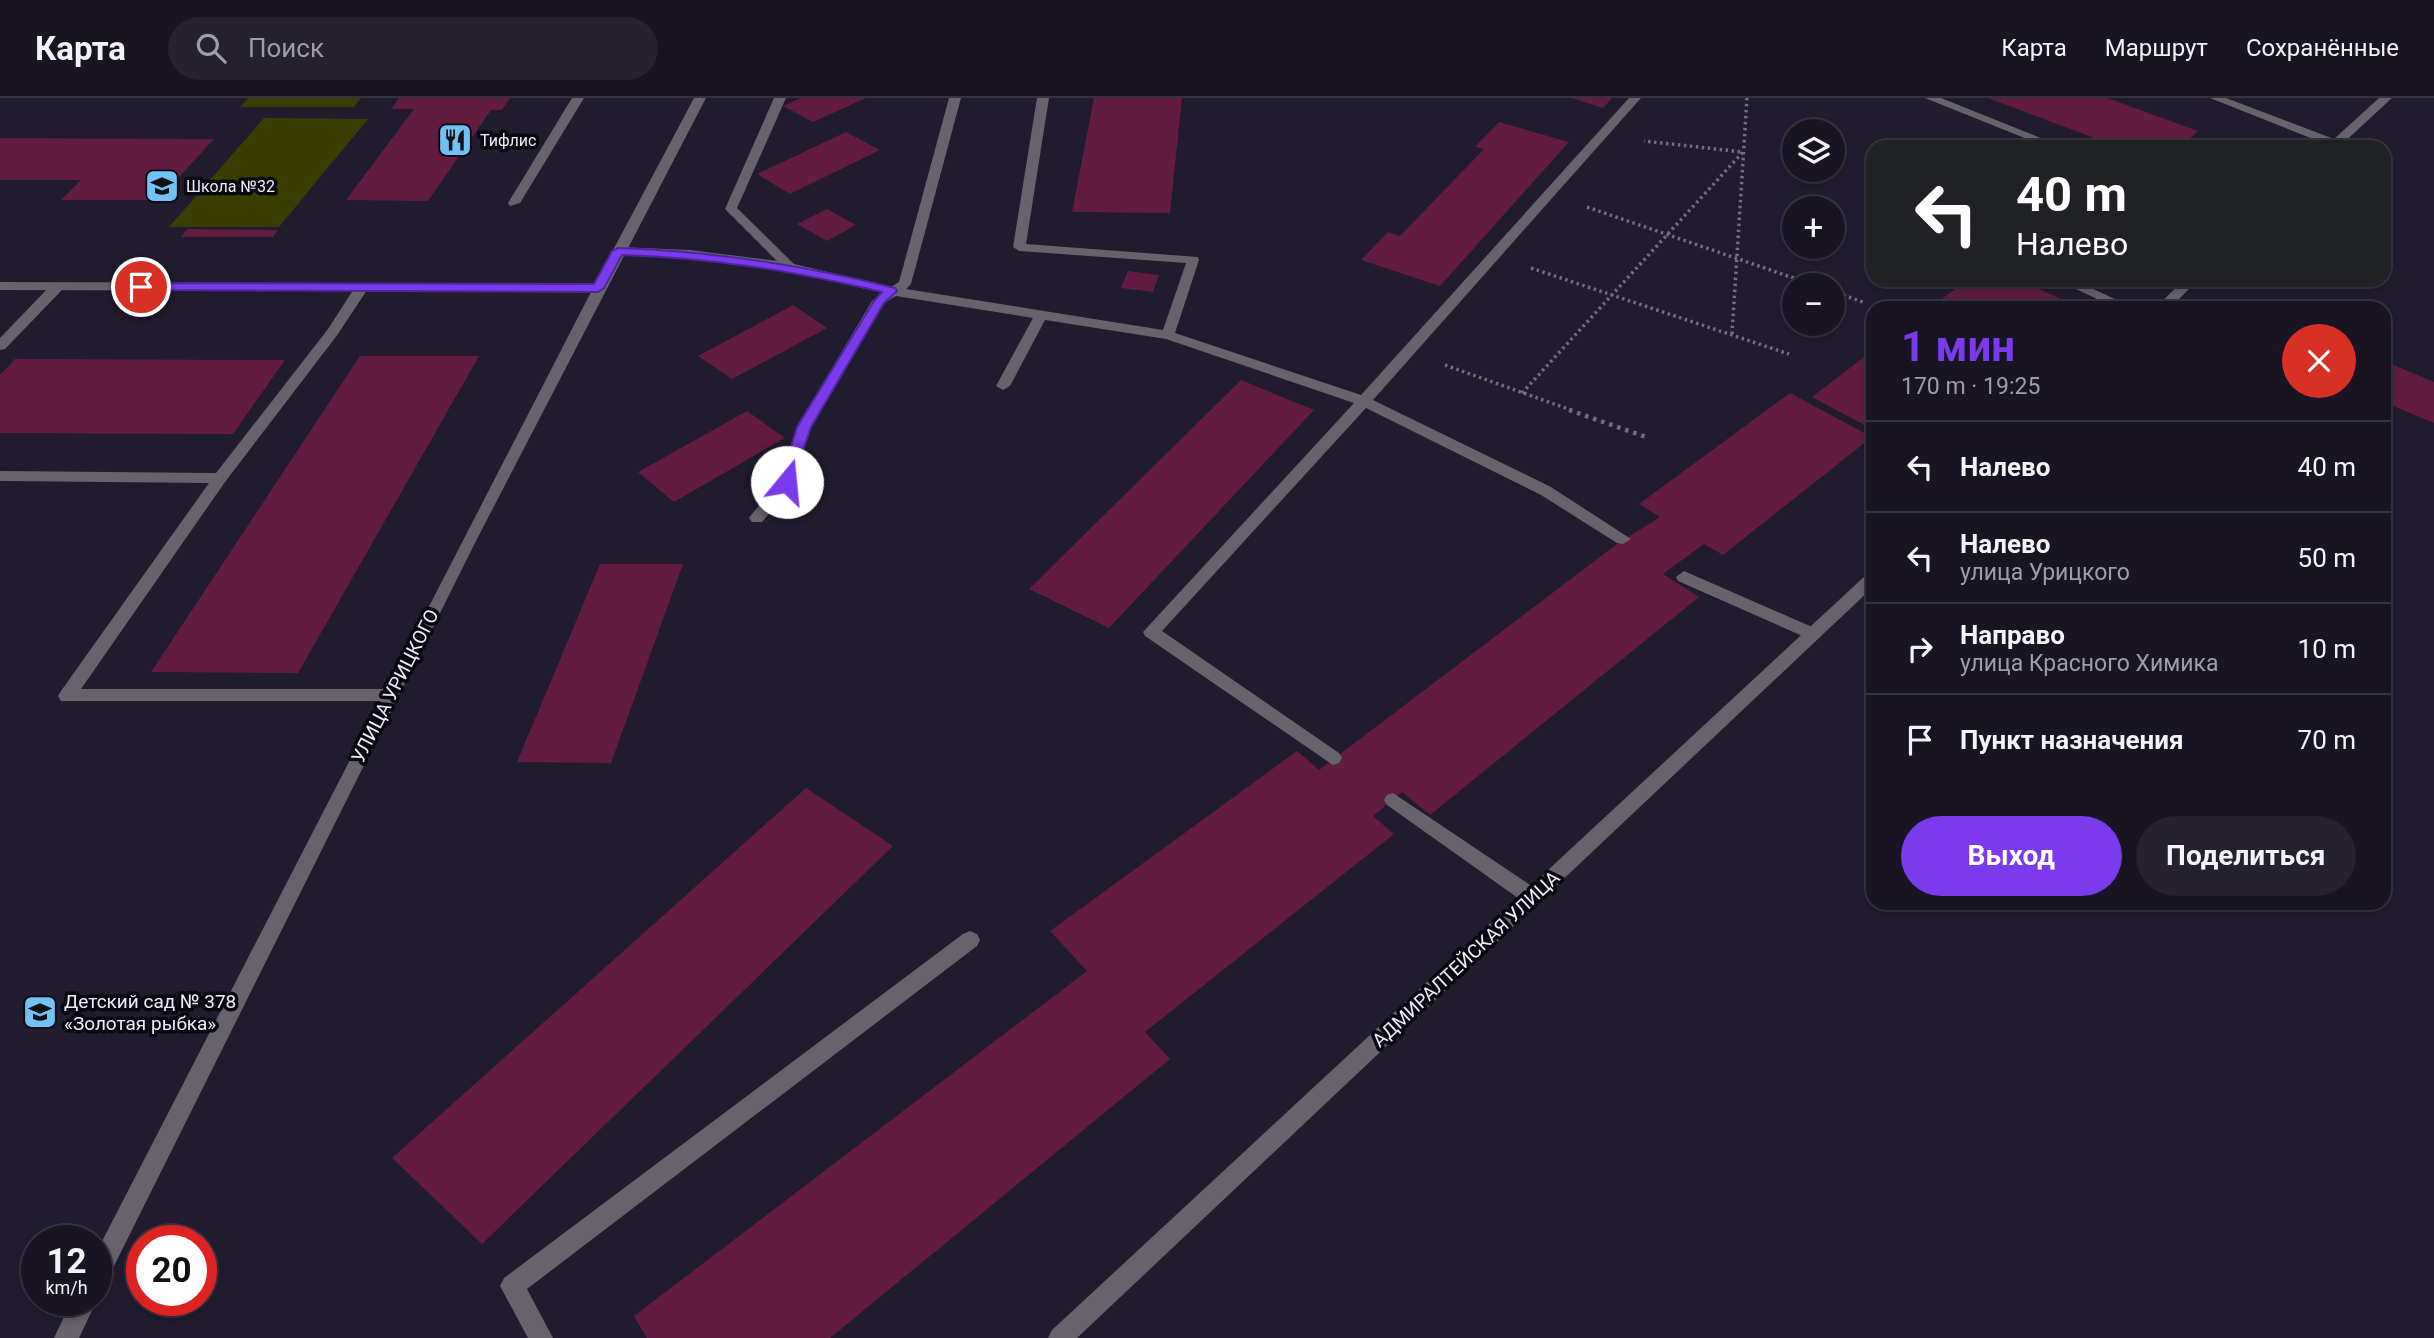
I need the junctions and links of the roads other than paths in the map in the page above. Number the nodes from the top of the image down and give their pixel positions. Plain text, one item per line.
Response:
1 (578, 98) edge
2 (700, 98) edge
3 (780, 98) edge
4 (955, 98) edge
5 (1044, 98) edge
6 (1635, 98) edge
7 (1931, 98) edge
8 (2216, 98) edge
9 (2386, 98) edge
10 (2039, 140) edge
11 (2321, 140) edge
12 (2340, 140) edge
13 (514, 203) dead end
14 (618, 251) junction
15 (790, 267) junction
16 (0, 286) edge
17 (57, 286) junction
18 (362, 287) junction
19 (2079, 287) edge
20 (2184, 287) edge
21 (598, 288) junction
22 (891, 291) junction
23 (2111, 301) edge
24 (2170, 301) edge
25 (1041, 315) junction
26 (1168, 335) junction
27 (0, 346) edge
28 (1003, 386) dead end
29 (1364, 401) junction
30 (0, 476) edge
31 (220, 478) junction
32 (757, 518) dead end
33 (1623, 539) dead end
34 (1684, 577) dead end
35 (1866, 585) edge
36 (1813, 635) junction
37 (390, 696) junction
38 (1332, 758) dead end
39 (1393, 800) dead end
40 (1532, 897) junction
41 (970, 940) dead end
42 (112, 1246) edge
43 (77, 1316) edge
44 (66, 1338) edge
45 (541, 1338) edge
46 (1060, 1338) edge

1 - 13 street
2 - 14 street, УЛИЦА УРИЦКОГО
3 - 15 street
4 - 22 street
5 - 26 street
6 - 29 street
7 - 10 street
8 - 11 street
9 - 12 street
14 - 15 street
14 - 21 street, УЛИЦА УРИЦКОГО
15 - 22 street
16 - 17 street
17 - 18 street
17 - 27 street
18 - 21 street
18 - 31 street
19 - 23 street
20 - 24 street
21 - 37 street, УЛИЦА УРИЦКОГО
22 - 25 street
22 - 32 street
25 - 26 street
25 - 28 street
26 - 29 street
29 - 33 street
29 - 38 street
30 - 31 street
31 - 37 street
34 - 36 street
35 - 36 street, АДМИРАЛТЕЙСКАЯ УЛИЦА
36 - 40 street, АДМИРАЛТЕЙСКАЯ УЛИЦА
37 - 42 street, УЛИЦА УРИЦКОГО
39 - 40 street
40 - 46 street, АДМИРАЛТЕЙСКАЯ УЛИЦА
41 - 45 street
43 - 44 street

